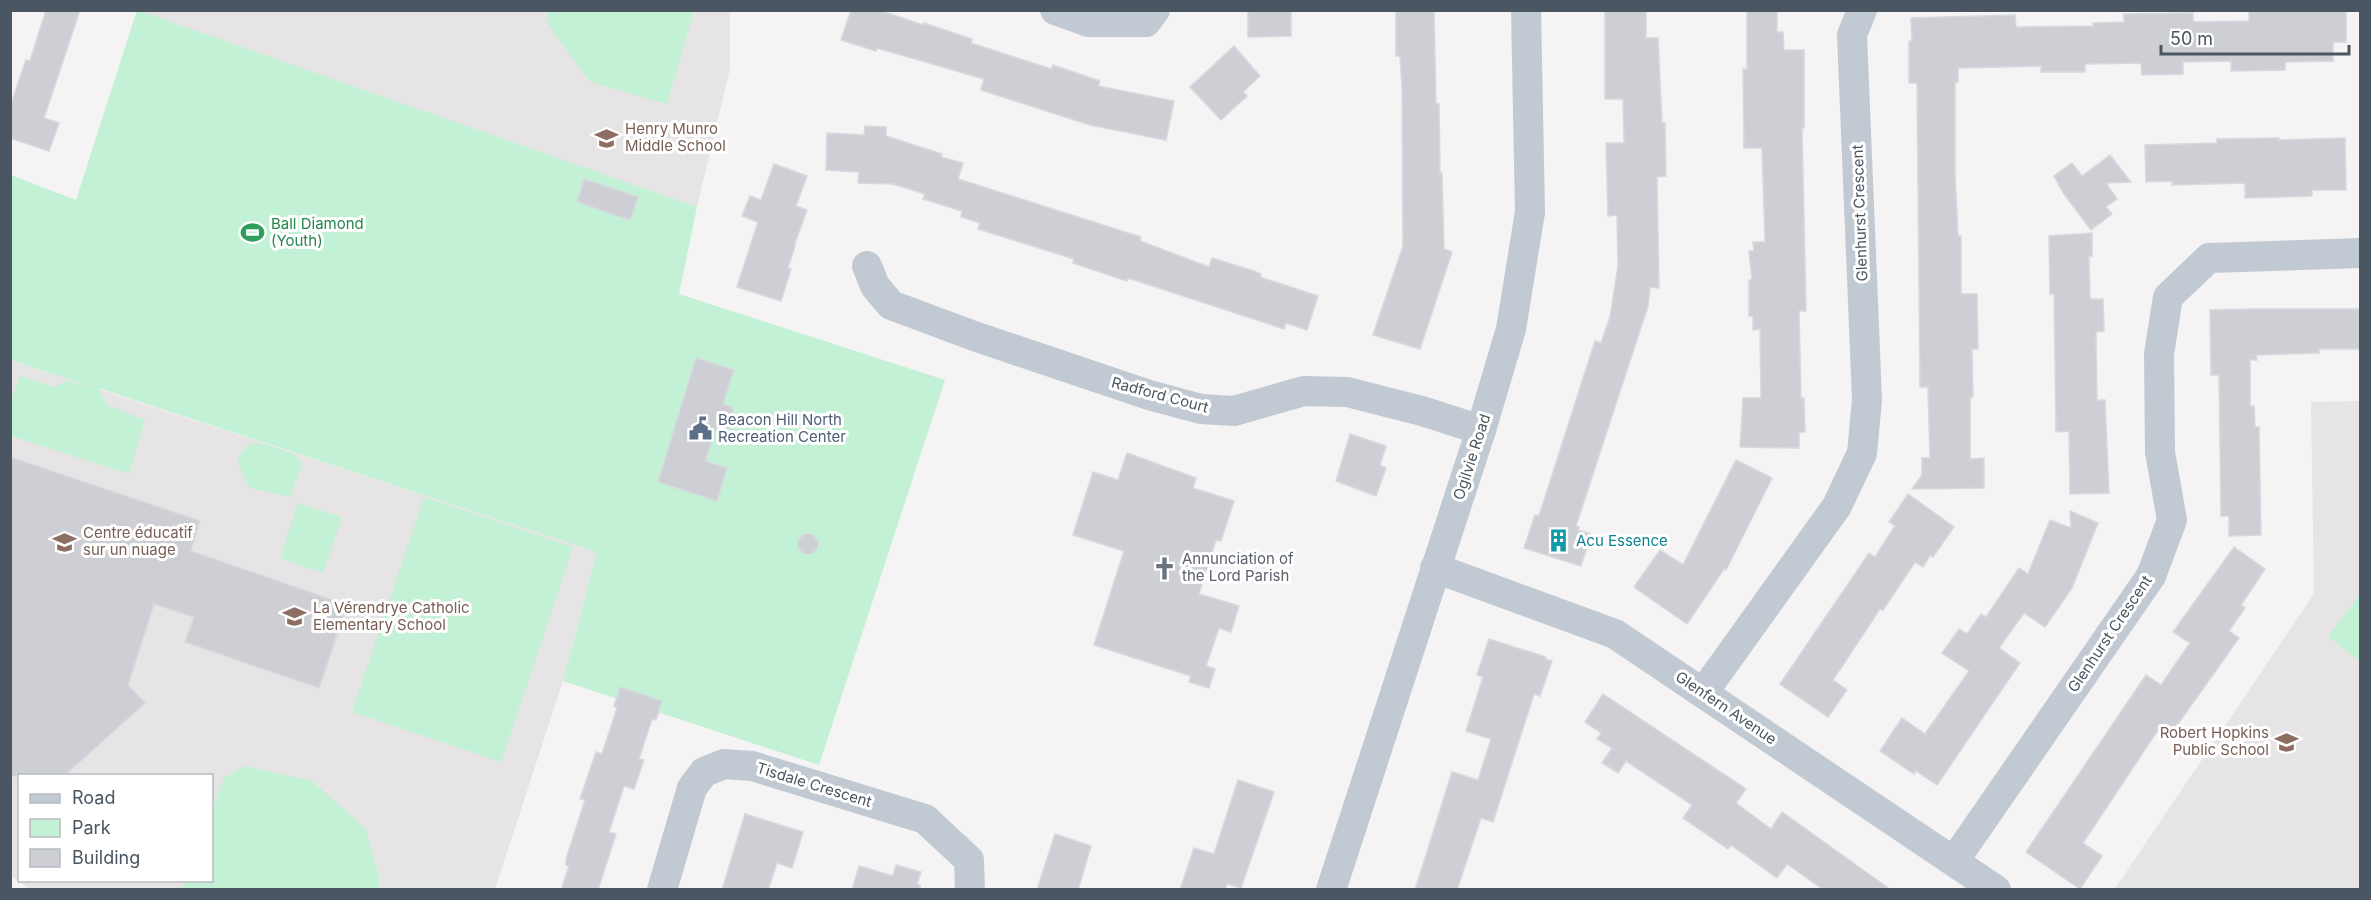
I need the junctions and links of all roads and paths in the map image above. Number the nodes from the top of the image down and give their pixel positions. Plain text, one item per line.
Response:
1 (1055, 10) edge
2 (1155, 10) edge
3 (1526, 10) edge
4 (1862, 10) edge
5 (2361, 253) edge
6 (867, 266) dead end
7 (1481, 430) junction
8 (1435, 568) junction
9 (1703, 693) junction
10 (1954, 861) junction
11 (662, 890) edge
12 (970, 890) edge
13 (1331, 890) edge
14 (1996, 890) edge

1 - 2 street
3 - 7 street, Ogilvie Road
4 - 9 street, Glenhurst Crescent
5 - 10 street, Glenhurst Crescent
6 - 7 street, Radford Court
7 - 8 street, Ogilvie Road
8 - 9 street, Glenfern Avenue
8 - 13 street, Ogilvie Road
9 - 10 street, Glenfern Avenue
10 - 14 street, Glenfern Avenue
11 - 12 street, Tisdale Crescent

